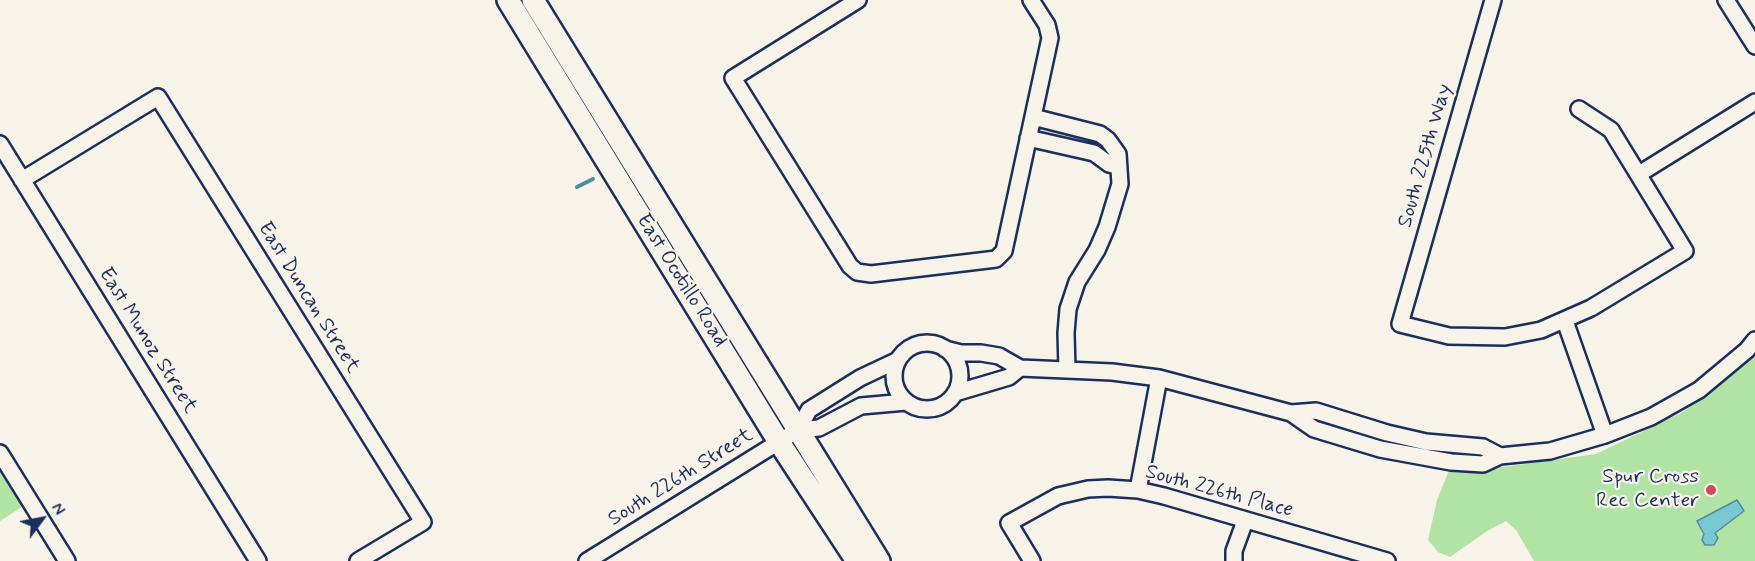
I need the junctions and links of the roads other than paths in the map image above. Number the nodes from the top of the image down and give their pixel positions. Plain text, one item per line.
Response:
1 (507, 0) edge
2 (533, 0) edge
3 (858, 0) edge
4 (1031, 0) edge
5 (1493, 0) edge
6 (1726, 0) edge
7 (1755, 46) edge
8 (1755, 102) edge
9 (1579, 109) dead end
10 (1033, 117) junction
11 (1028, 138) junction
12 (0, 144) edge
13 (1117, 166) junction
14 (1639, 174) junction
15 (22, 180) junction
16 (1565, 321) junction
17 (1755, 340) edge
18 (945, 349) junction
19 (898, 360) junction
20 (1020, 368) junction
21 (1067, 369) junction
22 (1159, 378) junction
23 (955, 393) junction
24 (906, 402) junction
25 (798, 430) junction
26 (1605, 435) junction
27 (780, 442) junction
28 (0, 453) edge
29 (1138, 490) junction
30 (1245, 520) junction
31 (67, 561) edge
32 (258, 561) edge
33 (358, 561) edge
34 (587, 561) edge
35 (857, 561) edge
36 (879, 561) edge
37 (1032, 561) edge
38 (1234, 561) edge
39 (1387, 561) edge

1 - 27 main road, East Ocotillo Road
2 - 25 main road, East Ocotillo Road
3 - 11 street
4 - 10 street
5 - 16 street, South 225th Way
6 - 7 street
8 - 14 street
9 - 14 street
10 - 11 street
10 - 13 street
11 - 13 street
12 - 15 street, East Munoz Street
13 - 21 street
14 - 16 street
15 - 32 street, East Munoz Street
15 - 33 street, East Duncan Street
16 - 26 street
17 - 26 street
18 - 19 street
18 - 20 street
18 - 23 street
19 - 24 street
19 - 25 street
20 - 21 street
20 - 23 street
21 - 22 street
22 - 26 street
22 - 29 street
23 - 24 street
24 - 25 street
25 - 27 street, South 226th Street
25 - 36 main road, East Ocotillo Road
27 - 34 street, South 226th Street
27 - 35 main road, East Ocotillo Road
28 - 31 street
29 - 30 street, South 226th Place
29 - 37 street, South 226th Place
30 - 38 street
30 - 39 street, South 226th Place

